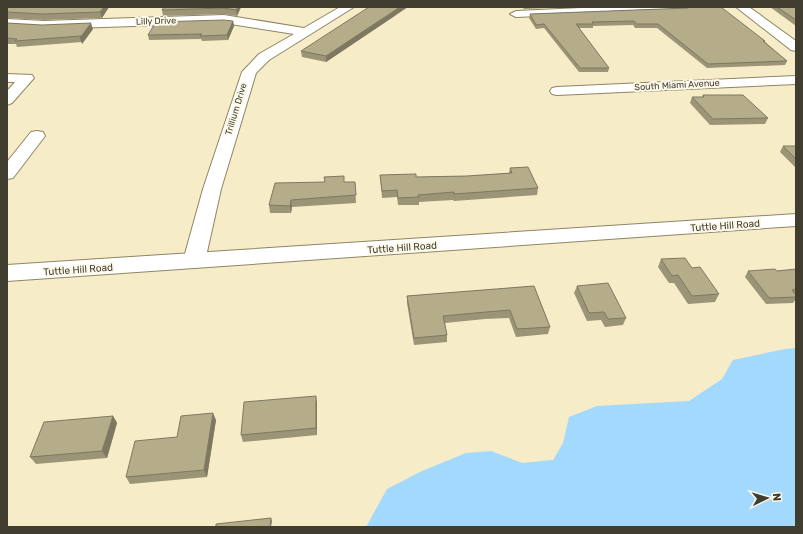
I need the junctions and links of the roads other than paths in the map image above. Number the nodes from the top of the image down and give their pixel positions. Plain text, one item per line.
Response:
1 (348, 7) edge
2 (687, 7) edge
3 (742, 7) edge
4 (516, 14) dead end
5 (7, 22) edge
6 (305, 32) junction
7 (796, 47) edge
8 (7, 78) edge
9 (796, 80) edge
10 (557, 91) dead end
11 (7, 100) edge
12 (37, 136) dead end
13 (7, 174) edge
14 (796, 220) edge
15 (194, 261) junction
16 (7, 273) edge

1 - 6 street, Trillium Drive
2 - 4 street
3 - 7 street
5 - 6 street, Lilly Drive
6 - 15 street, Trillium Drive
8 - 11 street
9 - 10 street, South Miami Avenue
12 - 13 street
14 - 15 street, Tuttle Hill Road
15 - 16 street, Tuttle Hill Road

